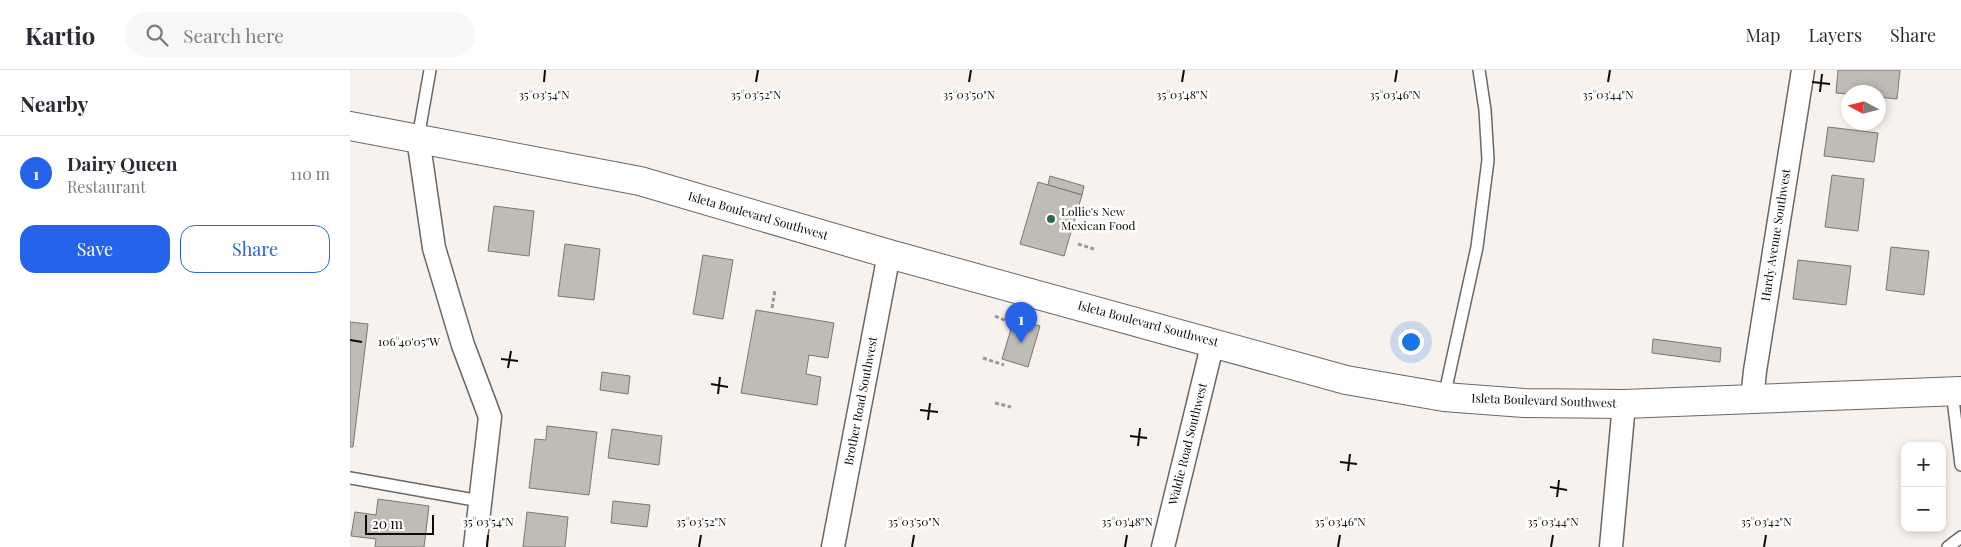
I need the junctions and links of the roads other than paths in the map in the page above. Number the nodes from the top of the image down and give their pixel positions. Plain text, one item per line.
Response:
1 (430, 70) edge
2 (1479, 70) edge
3 (1803, 70) edge
4 (350, 126) edge
5 (418, 138) junction
6 (889, 254) junction
7 (1213, 342) junction
8 (1956, 391) edge
9 (1444, 397) junction
10 (1752, 400) junction
11 (1624, 404) junction
12 (1961, 465) edge
13 (350, 478) edge
14 (480, 501) junction
15 (1961, 537) edge
16 (475, 547) edge
17 (834, 547) edge
18 (1163, 547) edge
19 (1611, 547) edge
20 (1948, 547) edge

1 - 5 lane
2 - 9 lane
3 - 10 street, Hardy Avenue Southwest
4 - 5 main road, Isleta Boulevard Southwest
5 - 6 main road, Isleta Boulevard Southwest
5 - 14 street
6 - 7 main road, Isleta Boulevard Southwest
6 - 17 street, Brother Road Southwest
7 - 9 main road, Isleta Boulevard Southwest
7 - 18 street, Waldie Road Southwest
8 - 10 main road, Isleta Boulevard Southwest
8 - 12 lane
9 - 11 main road, Isleta Boulevard Southwest
10 - 11 main road, Isleta Boulevard Southwest
11 - 19 street
13 - 14 lane
14 - 16 street
15 - 20 lane

